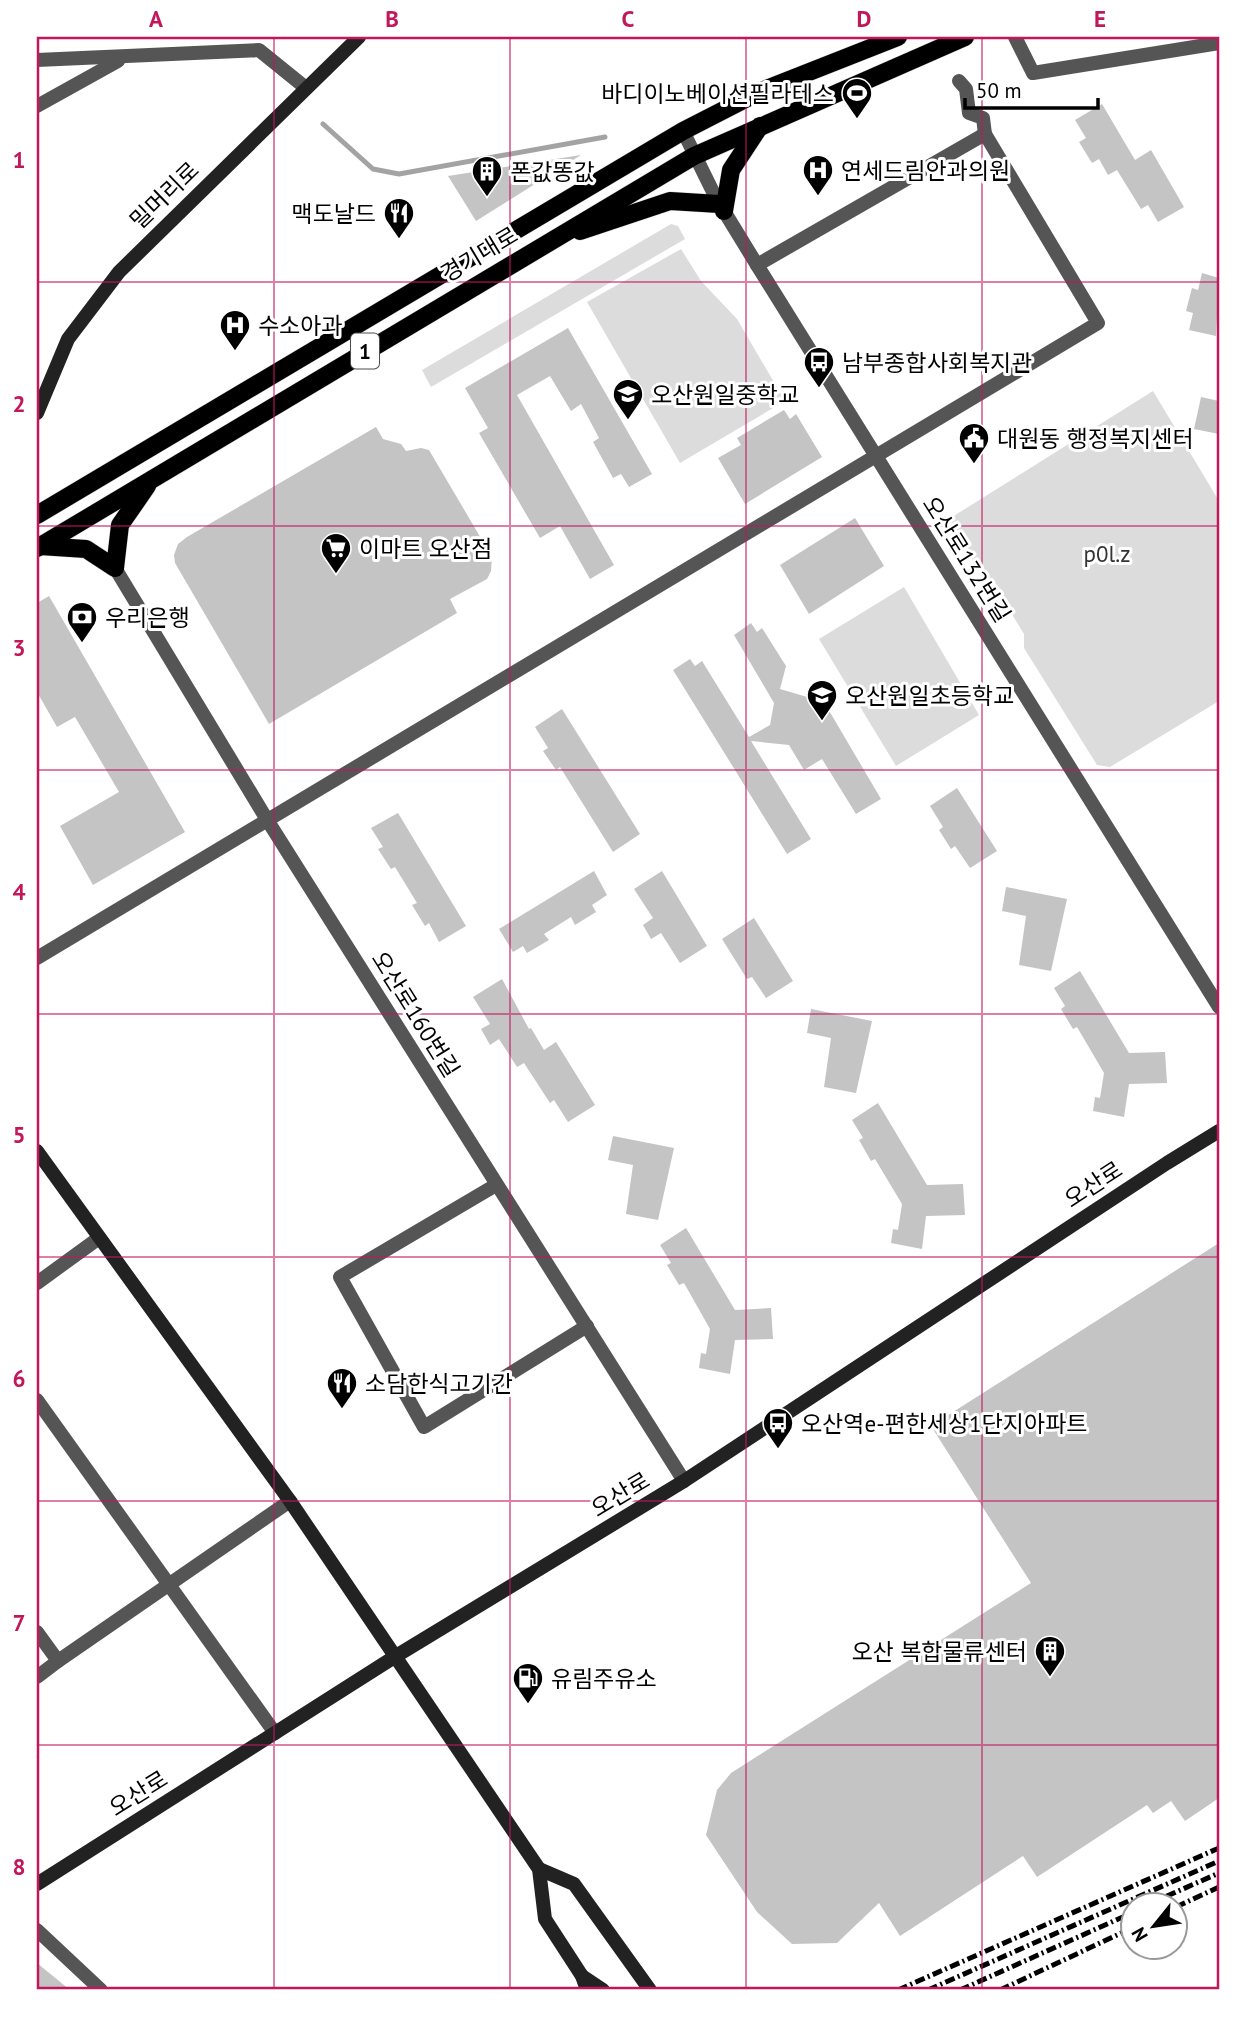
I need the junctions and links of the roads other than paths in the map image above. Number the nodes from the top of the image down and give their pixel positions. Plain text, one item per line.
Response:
1 (359, 37) edge
2 (898, 37) edge
3 (965, 37) edge
4 (1015, 37) edge
5 (1219, 43) edge
6 (123, 58) junction
7 (37, 60) edge
8 (959, 81) dead end
9 (306, 88) junction
10 (37, 106) edge
11 (760, 125) junction
12 (682, 131) junction
13 (985, 134) junction
14 (694, 156) junction
15 (722, 207) junction
16 (544, 244) junction
17 (757, 265) junction
18 (37, 413) edge
19 (876, 457) junction
20 (151, 480) junction
21 (37, 515) edge
22 (38, 547) edge
23 (115, 568) junction
24 (267, 818) junction
25 (37, 958) edge
26 (1219, 1007) edge
27 (1219, 1131) edge
28 (37, 1151) edge
29 (496, 1185) junction
30 (99, 1238) junction
31 (37, 1283) edge
32 (587, 1326) junction
33 (37, 1400) edge
34 (684, 1481) junction
35 (290, 1501) junction
36 (170, 1583) junction
37 (37, 1632) edge
38 (396, 1656) junction
39 (58, 1661) junction
40 (37, 1678) edge
41 (275, 1733) junction
42 (539, 1869) junction
43 (37, 1884) edge
44 (37, 1930) edge
45 (584, 1983) edge
46 (101, 1990) edge
47 (603, 1990) edge
48 (650, 1990) edge

1 - 9 street, 밀머리로
2 - 12 main road, 경기대로 / 1
3 - 11 main road, 경기대로 / 1
4 - 5 street
6 - 7 street
6 - 9 street
6 - 10 street
8 - 13 street
9 - 18 street, 밀머리로
11 - 14 main road, 경기대로 / 1
11 - 15 main road
12 - 14 street, 오산로132번길
12 - 21 main road, 경기대로 / 1
13 - 17 street
13 - 19 street
14 - 15 street, 오산로132번길
14 - 16 main road, 경기대로 / 1
15 - 16 main road
15 - 17 street, 오산로132번길
16 - 20 main road, 경기대로 / 1
17 - 19 street, 오산로132번길
19 - 24 street
19 - 26 street, 오산로132번길
20 - 22 main road, 경기대로 / 1
20 - 23 main road
22 - 23 main road
23 - 24 street, 오산로160번길
24 - 25 street
24 - 29 street, 오산로160번길
27 - 34 street, 오산로
28 - 30 street
29 - 32 street, 오산로160번길
29 - 32 street
30 - 31 street
30 - 35 street
32 - 34 street, 오산로160번길
33 - 36 street
34 - 38 street, 오산로
35 - 36 street
35 - 38 street
36 - 39 street
36 - 41 street
37 - 39 street
38 - 41 street, 오산로
38 - 42 street
39 - 40 street
41 - 43 street, 오산로
42 - 45 street
42 - 48 street
44 - 46 street
45 - 47 street

